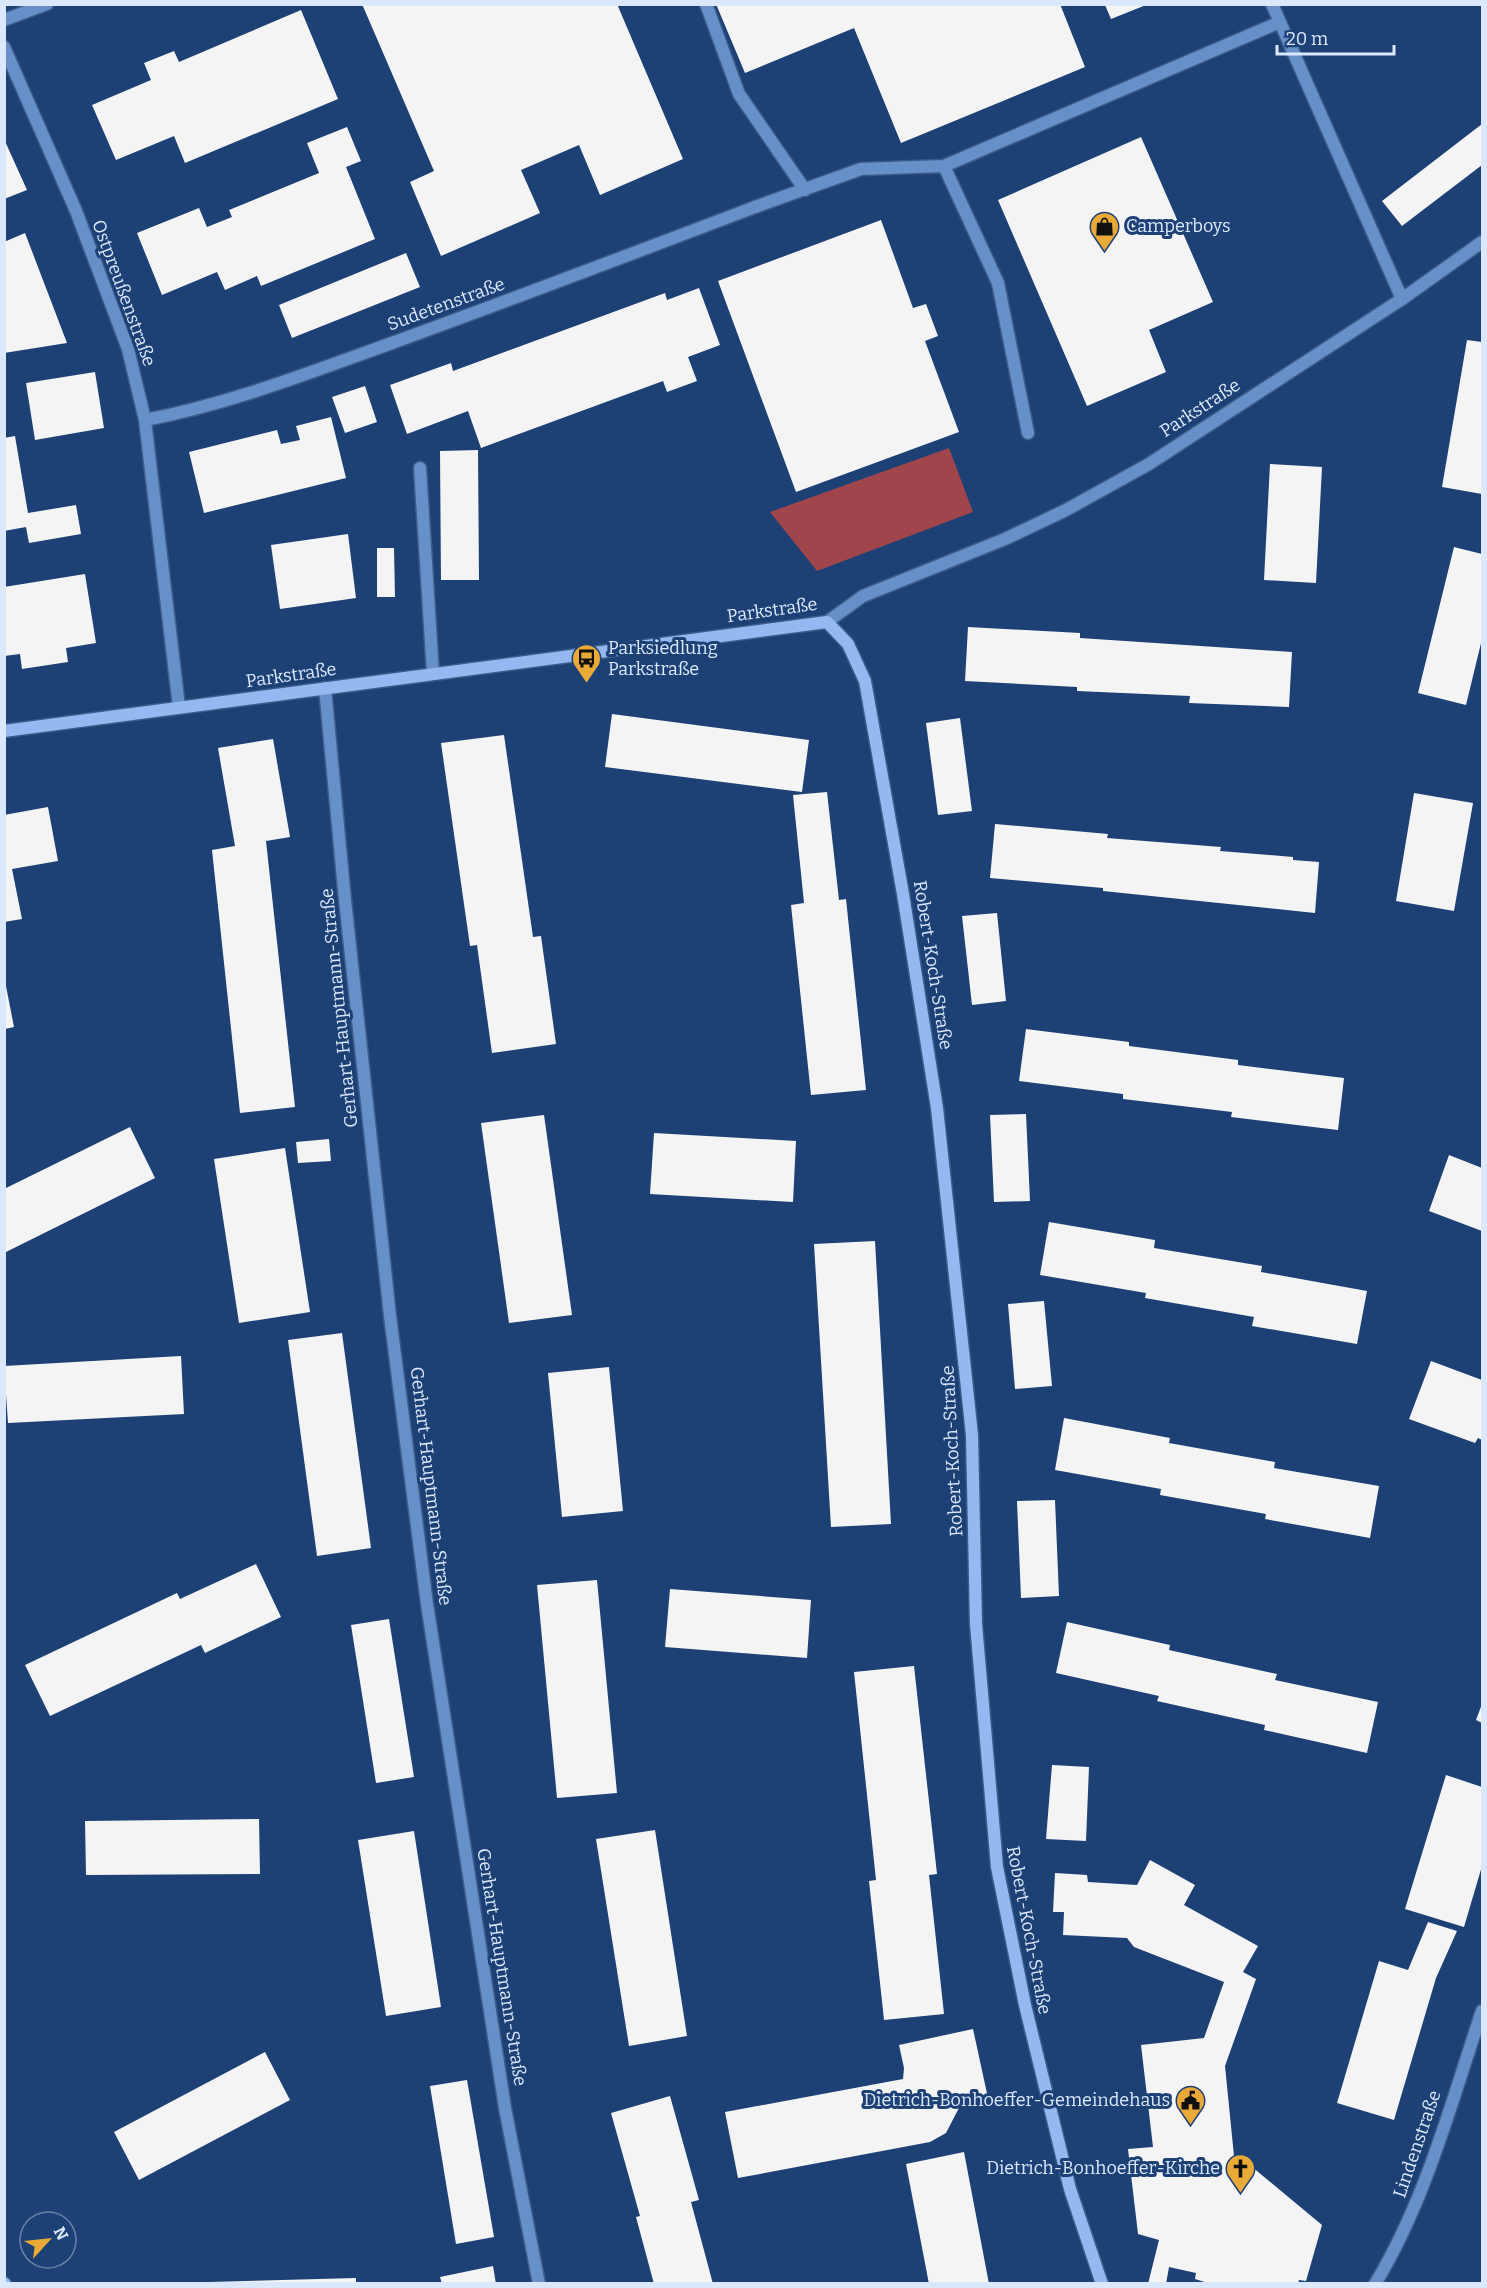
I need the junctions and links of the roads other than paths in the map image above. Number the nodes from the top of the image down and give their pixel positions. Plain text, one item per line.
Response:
1 (47, 4) edge
2 (706, 4) edge
3 (1272, 4) edge
4 (4, 20) edge
5 (1280, 22) junction
6 (4, 47) edge
7 (944, 166) junction
8 (805, 190) junction
9 (1482, 242) edge
10 (1402, 299) junction
11 (145, 420) junction
12 (1028, 433) dead end
13 (420, 468) dead end
14 (827, 622) junction
15 (433, 674) junction
16 (325, 688) junction
17 (178, 707) junction
18 (4, 731) edge
19 (1482, 2011) edge
20 (540, 2283) edge
21 (1102, 2283) edge
22 (1375, 2283) edge

1 - 4 street
2 - 8 street
3 - 5 street
5 - 7 street
5 - 10 street
6 - 11 street, Ostpreußenstraße
7 - 8 street, Sudetenstraße
7 - 12 street
8 - 11 street, Sudetenstraße
9 - 10 street, Parkstraße
10 - 14 street, Parkstraße
11 - 17 street, Ostpreußenstraße
13 - 15 street
14 - 15 street, Parkstraße
14 - 21 street, Robert-Koch-Straße
15 - 16 street, Parkstraße
16 - 17 street, Parkstraße
16 - 20 street, Gerhart-Hauptmann-Straße
17 - 18 street, Parkstraße
19 - 22 street, Lindenstraße

